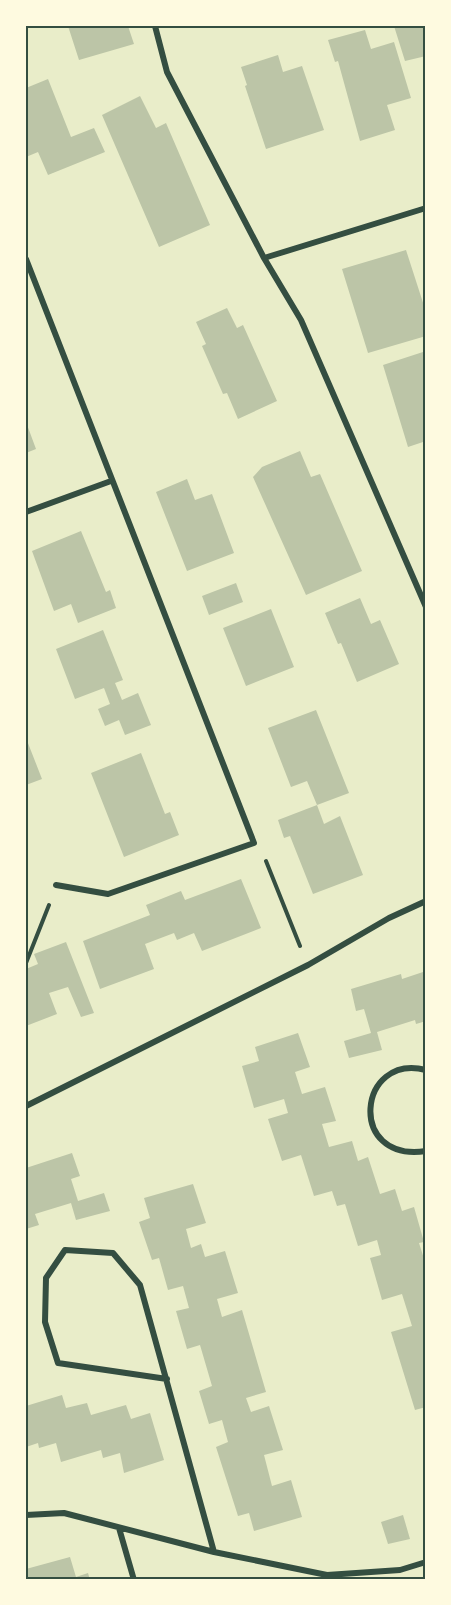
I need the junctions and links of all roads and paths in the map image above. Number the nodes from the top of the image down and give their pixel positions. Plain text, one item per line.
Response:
1 (154, 26) edge
2 (426, 208) edge
3 (264, 258) junction
4 (26, 259) edge
5 (111, 481) junction
6 (26, 512) edge
7 (426, 607) edge
8 (254, 843) junction
9 (56, 885) joint
10 (426, 901) edge
11 (26, 963) edge
12 (308, 965) junction
13 (426, 1070) edge
14 (26, 1106) edge
15 (426, 1150) edge
16 (166, 1379) junction
17 (26, 1515) edge
18 (119, 1528) junction
19 (214, 1552) junction
20 (426, 1562) edge
21 (134, 1580) edge

1 - 3 street
2 - 3 street
3 - 7 street
4 - 5 street
5 - 6 street
5 - 8 street
8 - 9 street
8 - 12 path
9 - 11 path
10 - 12 street
12 - 14 street
13 - 15 street
16 - 16 street
16 - 19 street
17 - 18 street
18 - 19 street
18 - 21 street
19 - 20 street

